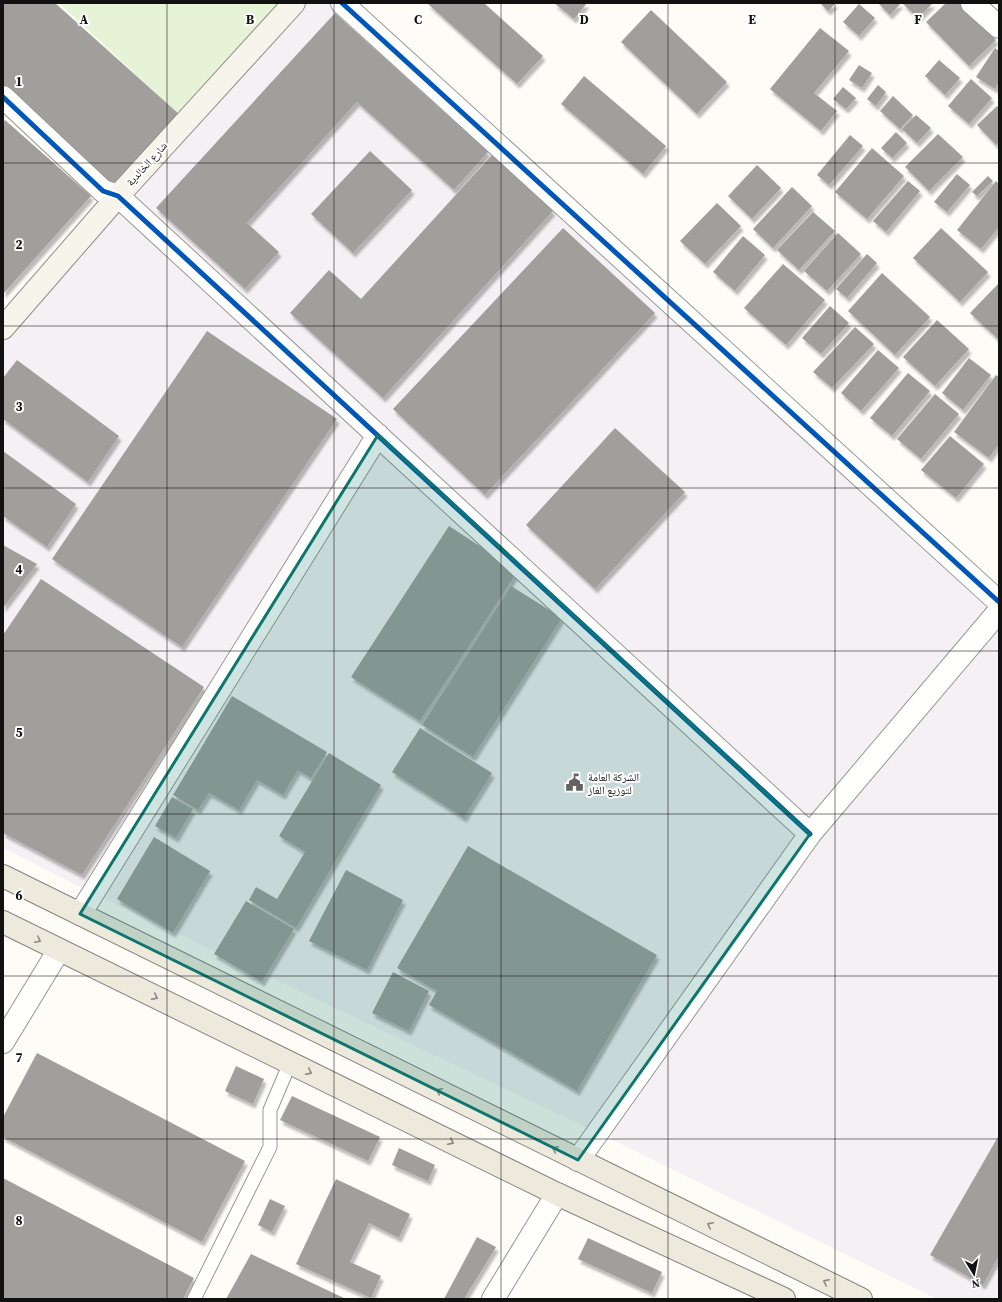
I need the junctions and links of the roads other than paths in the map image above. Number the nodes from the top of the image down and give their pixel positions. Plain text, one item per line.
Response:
1 (294, 3) edge
2 (342, 3) edge
3 (972, 3) edge
4 (999, 27) edge
5 (3, 97) edge
6 (118, 196) junction
7 (3, 328) edge
8 (378, 435) junction
9 (999, 602) edge
10 (999, 611) edge
11 (810, 834) junction
12 (3, 876) edge
13 (80, 914) junction
14 (3, 922) edge
15 (59, 950) junction
16 (3, 1042) edge
17 (290, 1063) junction
18 (578, 1160) junction
19 (558, 1194) junction
20 (194, 1299) edge
21 (493, 1299) edge
22 (784, 1299) edge
23 (861, 1299) edge

1 - 6 main road, شارع الخالدية
2 - 9 street
3 - 4 street
5 - 6 street
6 - 7 main road, شارع الخالدية
6 - 8 street
8 - 11 street
8 - 13 street
10 - 11 street
11 - 18 street
12 - 13 main road
18 -> 13 main road
14 -> 15 main road
15 - 16 street
15 -> 17 main road
17 -> 19 main road
17 - 20 lane
23 -> 18 main road
19 - 21 street
19 - 22 main road

